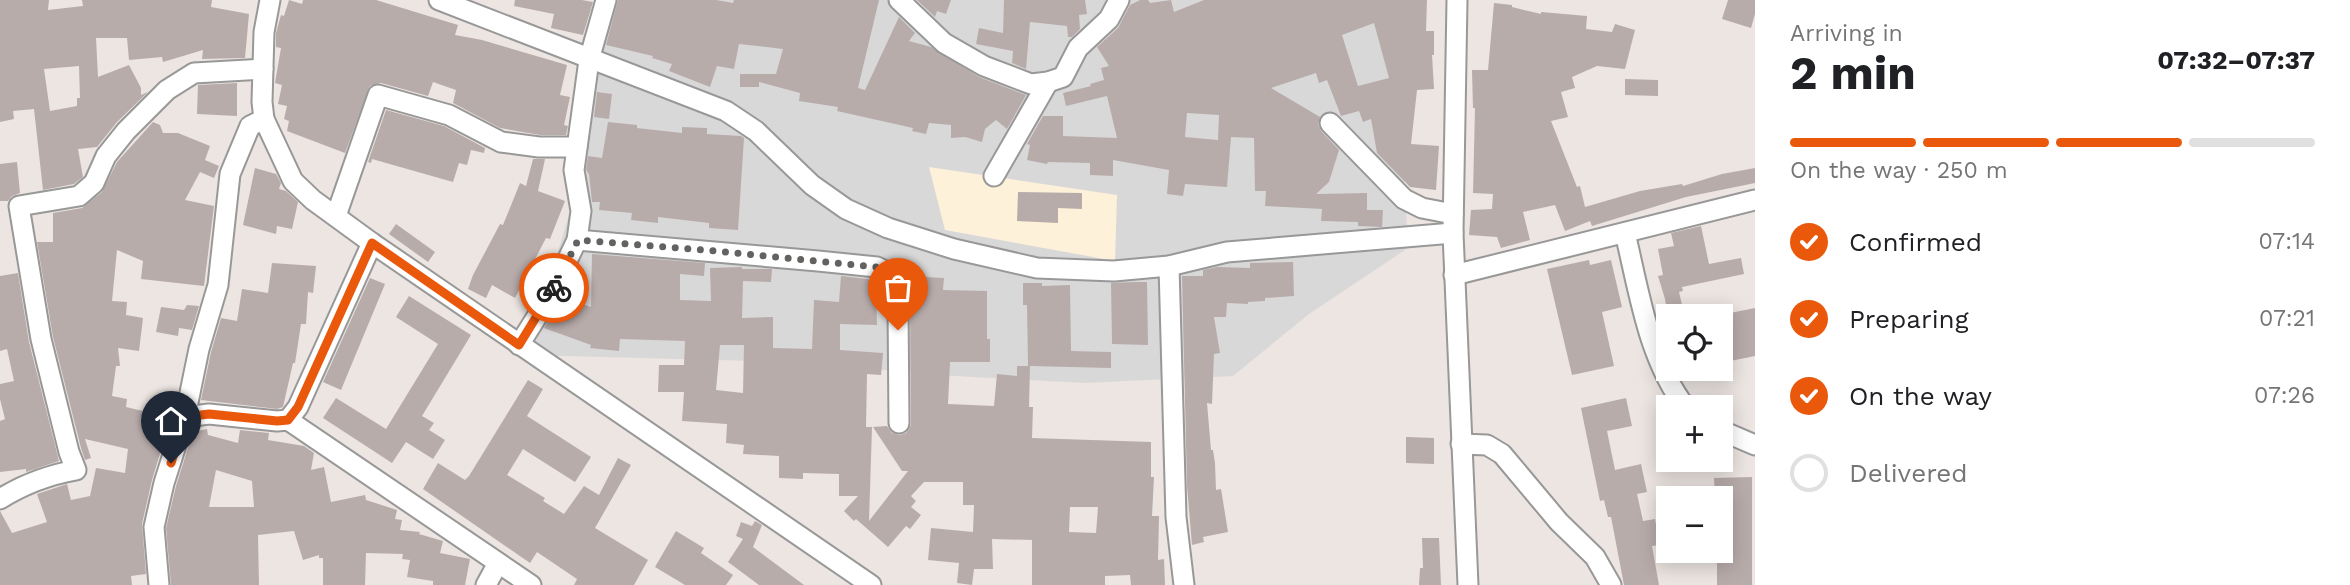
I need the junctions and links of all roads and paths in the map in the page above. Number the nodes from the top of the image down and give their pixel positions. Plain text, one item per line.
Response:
1 (270, 0) edge
2 (439, 0) edge
3 (606, 0) edge
4 (899, 0) edge
5 (1119, 0) edge
6 (1457, 0) edge
7 (589, 60) junction
8 (263, 69) junction
9 (1048, 82) junction
10 (264, 119) junction
11 (1330, 123) dead end
12 (578, 148) junction
13 (994, 176) dead end
14 (1755, 200) edge
15 (336, 216) junction
16 (1453, 224) junction
17 (1625, 233) junction
18 (578, 240) junction
19 (372, 243) junction
20 (1169, 265) junction
21 (1454, 275) junction
22 (519, 345) junction
23 (1676, 395) edge
24 (185, 417) junction
25 (288, 420) junction
26 (899, 423) dead end
27 (1733, 436) edge
28 (1461, 444) junction
29 (1755, 445) edge
30 (0, 499) edge
31 (498, 563) junction
32 (860, 582) edge
33 (159, 585) edge
34 (486, 585) edge
35 (531, 585) edge
36 (1184, 585) edge
37 (1468, 585) edge
38 (1611, 585) edge

1 - 8 street
2 - 7 street
3 - 7 street
4 - 9 street
5 - 9 street
6 - 16 street
7 - 12 street
7 - 20 street
8 - 10 street
8 - 30 street
9 - 13 street
10 - 15 street
10 - 24 street
11 - 16 street
12 - 15 street
12 - 18 street
14 - 17 street
15 - 19 street
16 - 20 street
16 - 21 street
17 - 21 street
17 - 23 street
18 - 22 street
18 - 26 street
19 - 22 street
19 - 25 street
20 - 36 street
21 - 28 street
22 - 32 street
24 - 25 street
24 - 33 street
25 - 31 street
27 - 29 street
28 - 37 street
28 - 38 street
31 - 34 street
31 - 35 street

